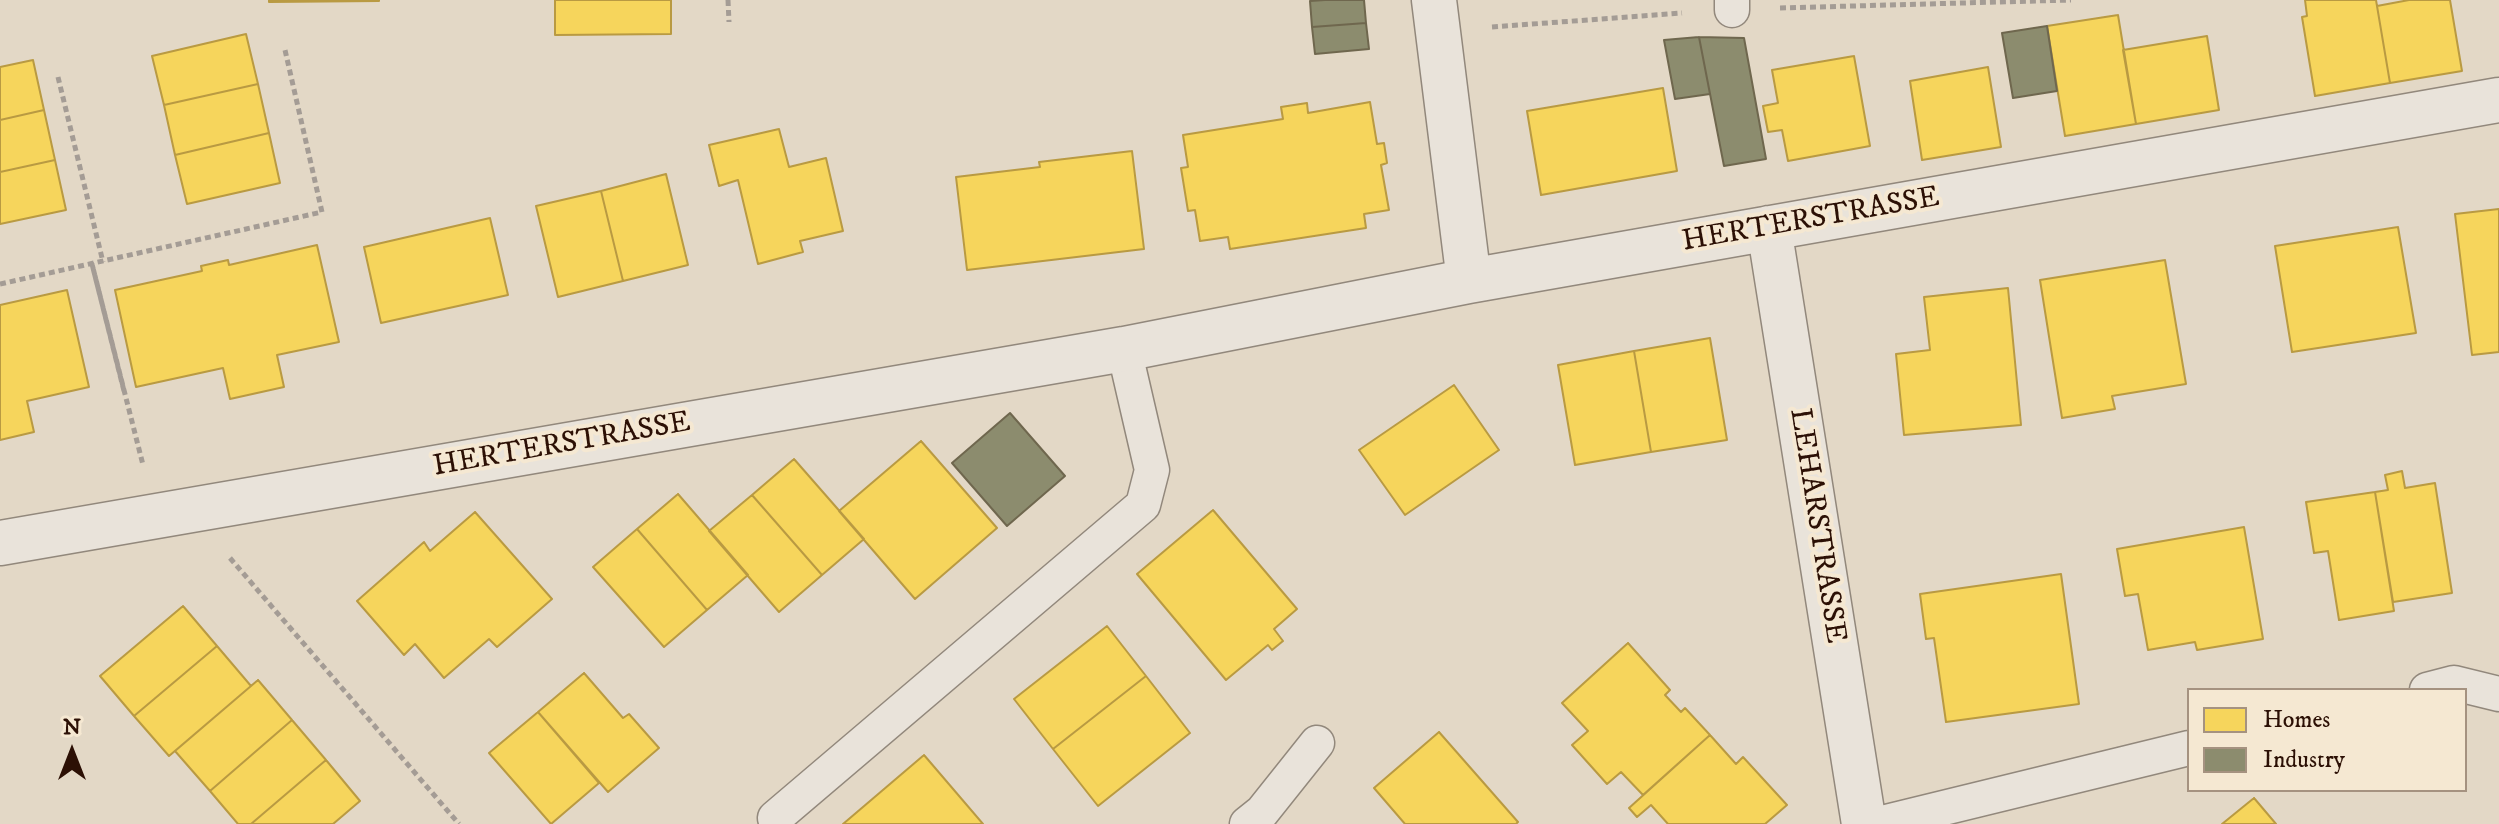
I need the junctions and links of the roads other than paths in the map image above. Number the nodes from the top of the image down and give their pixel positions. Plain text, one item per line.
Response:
1 (1434, 0) edge
2 (2499, 100) edge
3 (1769, 228) junction
4 (1469, 281) junction
5 (1124, 349) junction
6 (0, 543) edge
7 (2435, 688) edge
8 (2499, 694) edge
9 (1317, 743) dead end
10 (2187, 748) edge
11 (775, 818) dead end
12 (1247, 824) edge
13 (1864, 824) edge
14 (1878, 824) edge

1 - 4 street
2 - 3 street, HERTERSTRASSE
3 - 4 street, HERTERSTRASSE
3 - 13 street, LEHARSTRASSE
4 - 5 street, HERTERSTRASSE
5 - 6 street, HERTERSTRASSE
5 - 11 lane
7 - 8 lane
9 - 12 lane
10 - 14 lane

